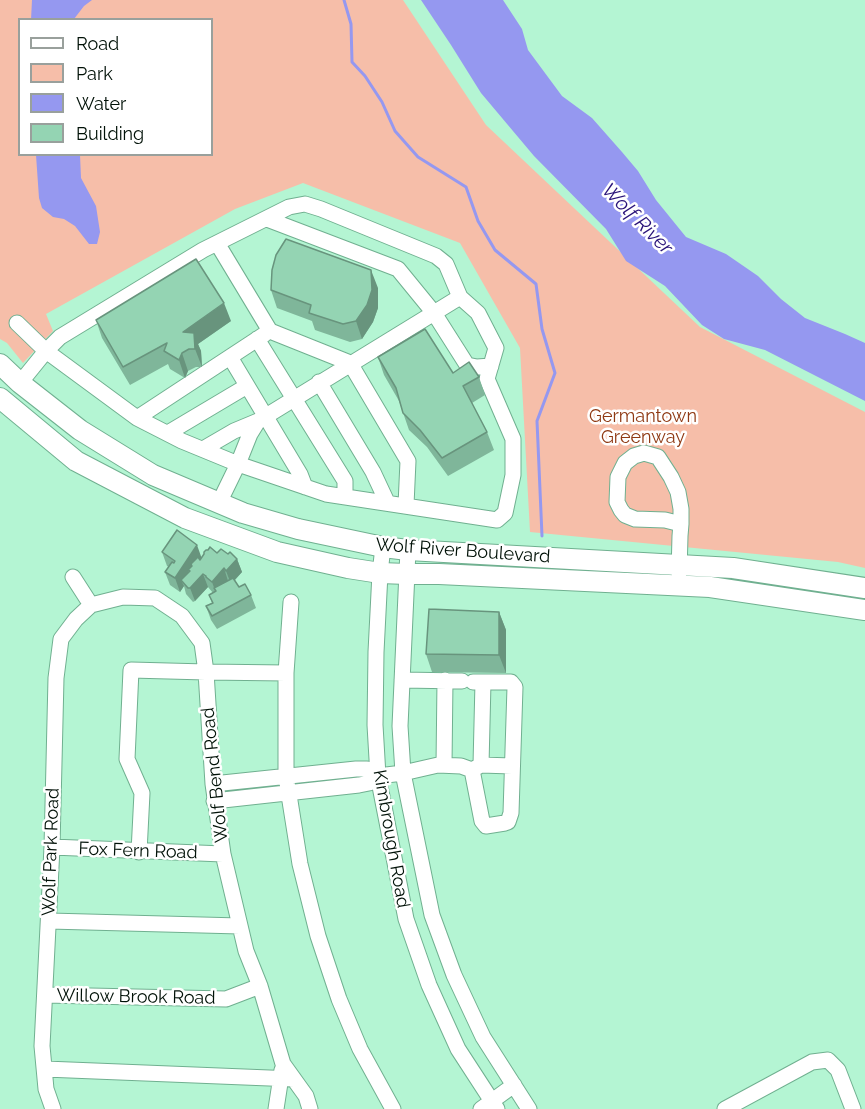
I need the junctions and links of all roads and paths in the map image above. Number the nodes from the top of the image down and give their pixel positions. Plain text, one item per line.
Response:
1 (267, 219) junction
2 (217, 243) junction
3 (460, 297) junction
4 (434, 313) junction
5 (17, 323) dead end
6 (263, 335) junction
7 (46, 351) junction
8 (230, 357) junction
9 (350, 363) junction
10 (0, 364) edge
11 (491, 366) junction
12 (319, 382) junction
13 (20, 383) junction
14 (246, 386) junction
15 (294, 397) junction
16 (0, 398) edge
17 (137, 418) junction
18 (261, 418) junction
19 (168, 433) junction
20 (203, 449) junction
21 (238, 464) junction
22 (305, 487) junction
23 (345, 496) junction
24 (387, 502) junction
25 (219, 503) junction
26 (406, 505) junction
27 (681, 524) junction
28 (383, 547) junction
29 (408, 550) junction
30 (679, 565) junction
31 (380, 573) junction
32 (407, 574) junction
33 (73, 577) dead end
34 (678, 585) junction
35 (865, 588) edge
36 (291, 602) dead end
37 (91, 605) junction
38 (865, 610) edge
39 (206, 672) junction
40 (286, 673) junction
41 (402, 680) junction
42 (445, 680) junction
43 (473, 681) junction
44 (444, 765) junction
45 (512, 765) junction
46 (476, 767) junction
47 (403, 773) junction
48 (286, 776) junction
49 (378, 776) junction
50 (213, 784) junction
51 (288, 793) junction
52 (214, 801) junction
53 (52, 847) junction
54 (139, 852) junction
55 (223, 854) junction
56 (49, 921) junction
57 (240, 926) junction
58 (260, 986) junction
59 (45, 995) junction
60 (45, 1069) junction
61 (286, 1074) junction
62 (514, 1085) junction
63 (490, 1107) edge
64 (53, 1109) edge
65 (276, 1109) edge
66 (310, 1109) edge
67 (393, 1109) edge
68 (529, 1109) edge
69 (725, 1109) edge
70 (853, 1109) edge

1 - 2 street
1 - 3 street
1 - 4 street
2 - 6 street
2 - 7 street
3 - 4 street
3 - 11 street
4 - 9 street
4 - 11 street
5 - 7 street
6 - 8 street
6 - 9 street
6 - 15 street
7 - 13 street
7 - 17 street
8 - 14 street
8 - 17 street
9 - 12 street
9 - 26 street
10 - 13 main road, Wolf River Boulevard
11 - 26 street
12 - 15 street
12 - 24 street
13 - 25 main road, Wolf River Boulevard
14 - 18 street
14 - 19 street
15 - 18 street
15 - 23 street
16 - 31 main road, Wolf River Boulevard
17 - 19 street
18 - 20 street
18 - 21 street
18 - 22 street
19 - 20 street
20 - 21 street
21 - 22 street
21 - 25 street
22 - 23 street
23 - 24 street
24 - 26 street
25 - 28 main road, Wolf River Boulevard
27 - 27 street
27 - 30 street
28 - 29 main road, Wolf River Boulevard
28 - 31 street, Kimbrough Road
29 - 30 main road, Wolf River Boulevard
29 - 32 street, Kimbrough Road
30 - 34 street
30 - 35 main road, Wolf River Boulevard
31 - 32 main road, Wolf River Boulevard
31 - 49 street, Kimbrough Road
32 - 34 main road, Wolf River Boulevard
32 - 41 street, Kimbrough Road
33 - 37 street
34 - 38 main road, Wolf River Boulevard
36 - 40 street
37 - 39 street, Wolf Bend Road
37 - 53 street, Wolf Park Road
39 - 40 street
39 - 50 street, Wolf Bend Road
39 - 54 street
40 - 48 street
41 - 42 street
41 - 47 street, Kimbrough Road
42 - 43 street
42 - 44 street
43 - 45 street
43 - 46 street
44 - 46 street
44 - 47 street
45 - 46 street
45 - 46 street
47 - 49 street
47 - 62 street, Kimbrough Road
48 - 49 street
48 - 50 street
48 - 51 street
49 - 51 street
49 - 63 street, Kimbrough Road
50 - 52 street, Wolf Bend Road
51 - 52 street
51 - 67 street
52 - 55 street, Wolf Bend Road
53 - 54 street, Fox Fern Road
53 - 56 street, Wolf Park Road
54 - 55 street, Fox Fern Road
55 - 57 street, Wolf Bend Road
56 - 57 street
56 - 59 street, Wolf Park Road
57 - 58 street, Wolf Bend Road
58 - 59 street, Willow Brook Road
58 - 61 street, Wolf Bend Road
59 - 60 street, Wolf Park Road
60 - 61 street
60 - 64 street, Wolf Park Road
61 - 65 street, Wolf Bend Road
61 - 66 street, Wolf Bend Road
62 - 63 street
62 - 68 street, Kimbrough Road
69 - 70 street

